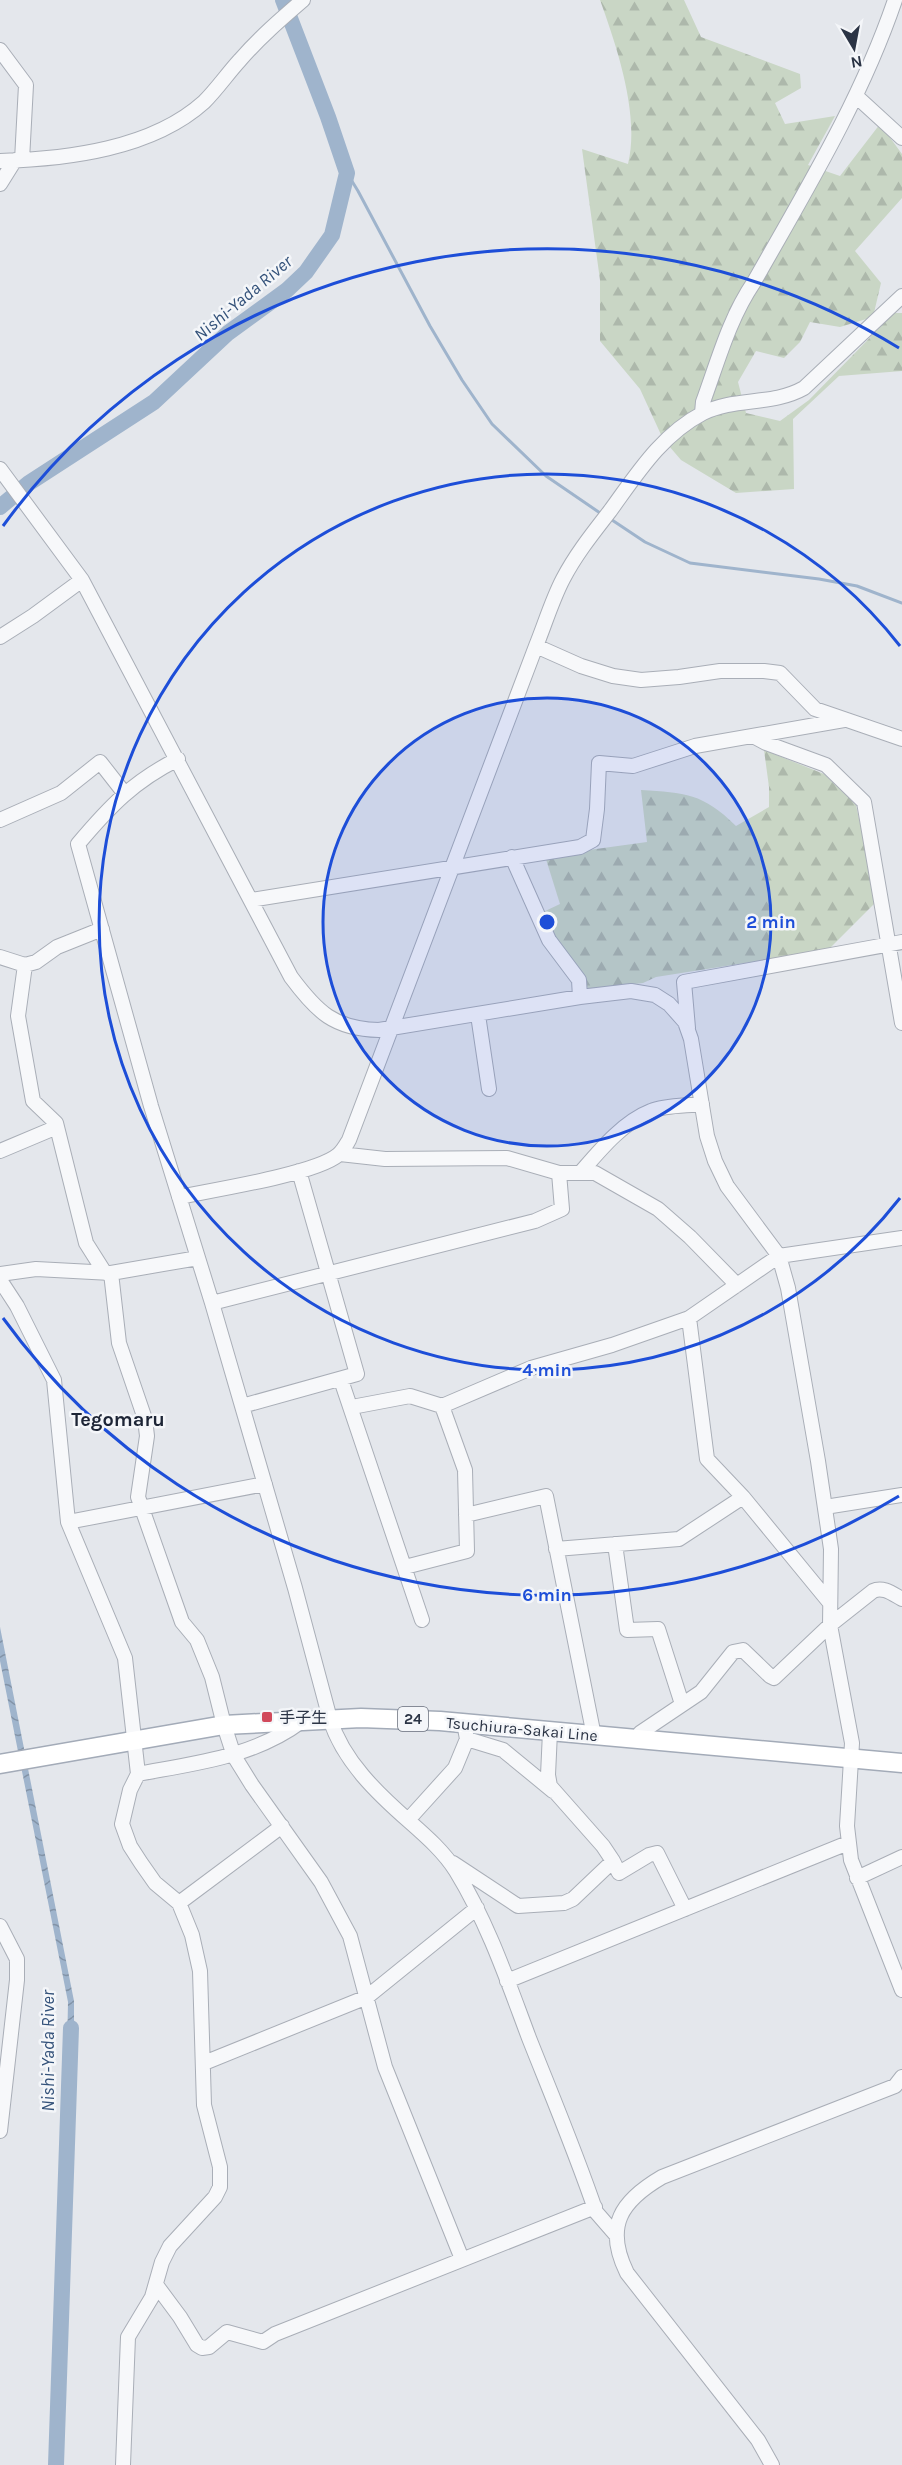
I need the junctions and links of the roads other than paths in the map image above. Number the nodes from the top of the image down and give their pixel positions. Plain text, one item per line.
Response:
1 (895, 0) edge
2 (300, 3) edge
3 (0, 50) edge
4 (856, 96) junction
5 (902, 138) edge
6 (18, 160) junction
7 (0, 161) edge
8 (0, 184) edge
9 (902, 296) edge
10 (702, 413) junction
11 (0, 469) edge
12 (82, 580) junction
13 (0, 637) edge
14 (536, 646) junction
15 (844, 720) junction
16 (753, 736) junction
17 (902, 739) edge
18 (178, 759) junction
19 (125, 794) junction
20 (0, 820) edge
21 (512, 857) junction
22 (454, 866) junction
23 (251, 900) junction
24 (102, 929) junction
25 (895, 943) edge
26 (0, 957) edge
27 (25, 965) junction
28 (580, 997) junction
29 (478, 1015) junction
30 (902, 1023) edge
31 (392, 1029) junction
32 (688, 1029) junction
33 (489, 1089) dead end
34 (702, 1104) junction
35 (57, 1127) junction
36 (0, 1151) edge
37 (340, 1154) junction
38 (299, 1171) junction
39 (581, 1172) junction
40 (559, 1173) junction
41 (179, 1197) junction
42 (902, 1238) edge
43 (778, 1256) junction
44 (198, 1258) junction
45 (108, 1273) junction
46 (0, 1274) edge
47 (328, 1274) junction
48 (0, 1280) edge
49 (737, 1285) junction
50 (212, 1303) junction
51 (689, 1318) junction
52 (341, 1380) junction
53 (242, 1406) junction
54 (442, 1406) junction
55 (352, 1407) junction
56 (265, 1484) junction
57 (902, 1495) edge
58 (742, 1497) junction
59 (825, 1507) junction
60 (142, 1508) junction
61 (466, 1515) junction
62 (68, 1522) junction
63 (615, 1544) junction
64 (556, 1549) junction
65 (405, 1567) junction
66 (902, 1599) edge
67 (830, 1603) junction
68 (422, 1620) dead end
69 (830, 1625) junction
70 (682, 1704) junction
71 (330, 1719) junction
72 (303, 1721) junction
73 (224, 1725) junction
74 (466, 1731) junction
75 (550, 1732) junction
76 (594, 1736) junction
77 (134, 1740) junction
78 (639, 1740) junction
79 (234, 1756) junction
80 (852, 1758) junction
81 (6, 1763) edge
82 (902, 1763) edge
83 (138, 1774) junction
84 (553, 1792) junction
85 (408, 1820) junction
86 (282, 1826) junction
87 (848, 1843) junction
88 (902, 1857) edge
89 (612, 1861) junction
90 (451, 1863) junction
91 (857, 1878) junction
92 (179, 1903) junction
93 (477, 1908) junction
94 (685, 1909) junction
95 (0, 1926) edge
96 (896, 1960) edge
97 (507, 1981) junction
98 (902, 1990) edge
99 (367, 1997) junction
100 (204, 2063) junction
101 (900, 2082) edge
102 (0, 2131) edge
103 (595, 2207) junction
104 (616, 2235) junction
105 (462, 2259) junction
106 (157, 2286) junction
107 (123, 2465) edge
108 (772, 2465) edge

1 - 4 street
2 - 6 street
3 - 6 street
4 - 5 street
4 - 10 street
6 - 7 street
6 - 8 street
9 - 10 street
10 - 14 street
11 - 12 street
12 - 13 street
12 - 18 street
14 - 15 street
14 - 22 street
15 - 16 street
15 - 17 street
16 - 21 street
16 - 25 street
18 - 19 street
18 - 23 street
19 - 20 street
19 - 24 street
21 - 22 street
21 - 28 street
22 - 23 street
22 - 31 street
23 - 31 street
24 - 27 street
24 - 41 street
25 - 30 street
25 - 32 street
26 - 27 street
27 - 35 street
28 - 29 street
28 - 32 street
29 - 31 street
29 - 33 street
31 - 37 street
32 - 34 street
34 - 39 street
34 - 43 street
35 - 36 street
35 - 45 street
37 - 38 street
37 - 40 street
38 - 41 street
38 - 47 street
39 - 40 street
39 - 49 street
40 - 47 street
41 - 44 street
42 - 43 street
43 - 49 street
43 - 59 street
44 - 45 street
44 - 50 street
45 - 46 street
45 - 60 street
47 - 50 street
47 - 52 street
48 - 62 street
49 - 51 street
50 - 53 street
51 - 54 street
51 - 58 street
52 - 53 street
52 - 55 street
53 - 56 street
54 - 55 street
54 - 61 street
55 - 65 street
56 - 60 street
56 - 71 street
57 - 59 street
58 - 63 street
58 - 67 street
59 - 67 street
60 - 62 street
60 - 73 street
61 - 64 street
61 - 65 street
62 - 77 street
63 - 64 street
63 - 70 street
64 - 76 street
65 - 68 street
66 - 69 street
67 - 69 street
69 - 70 street
69 - 80 street
70 - 78 street
71 - 72 main road, Tsuchiura-Sakai Line / 24
71 - 74 main road, Tsuchiura-Sakai Line / 24
71 - 85 street
72 - 73 main road, Tsuchiura-Sakai Line / 24
72 - 79 street
73 - 77 main road, Tsuchiura-Sakai Line / 24
73 - 79 street
74 - 75 main road, Tsuchiura-Sakai Line / 24
74 - 84 street
74 - 85 street
75 - 76 main road, Tsuchiura-Sakai Line / 24
75 - 84 street
76 - 78 main road, Tsuchiura-Sakai Line / 24
77 - 81 main road, Tsuchiura-Sakai Line / 24
77 - 83 street
78 - 80 main road, Tsuchiura-Sakai Line / 24
79 - 83 street
79 - 86 street
80 - 82 main road, Tsuchiura-Sakai Line / 24
80 - 87 street
83 - 92 street
84 - 89 street
85 - 90 street
86 - 92 street
86 - 99 street
87 - 91 street
87 - 94 street
88 - 91 street
89 - 90 street
89 - 94 street
90 - 93 street
91 - 96 street
92 - 100 street
93 - 97 street
93 - 99 street
94 - 97 street
95 - 102 street
96 - 98 street
97 - 103 street
99 - 100 street
99 - 105 street
100 - 106 street
101 - 104 street
103 - 104 street
103 - 105 street
104 - 108 street
105 - 106 street
106 - 107 street

